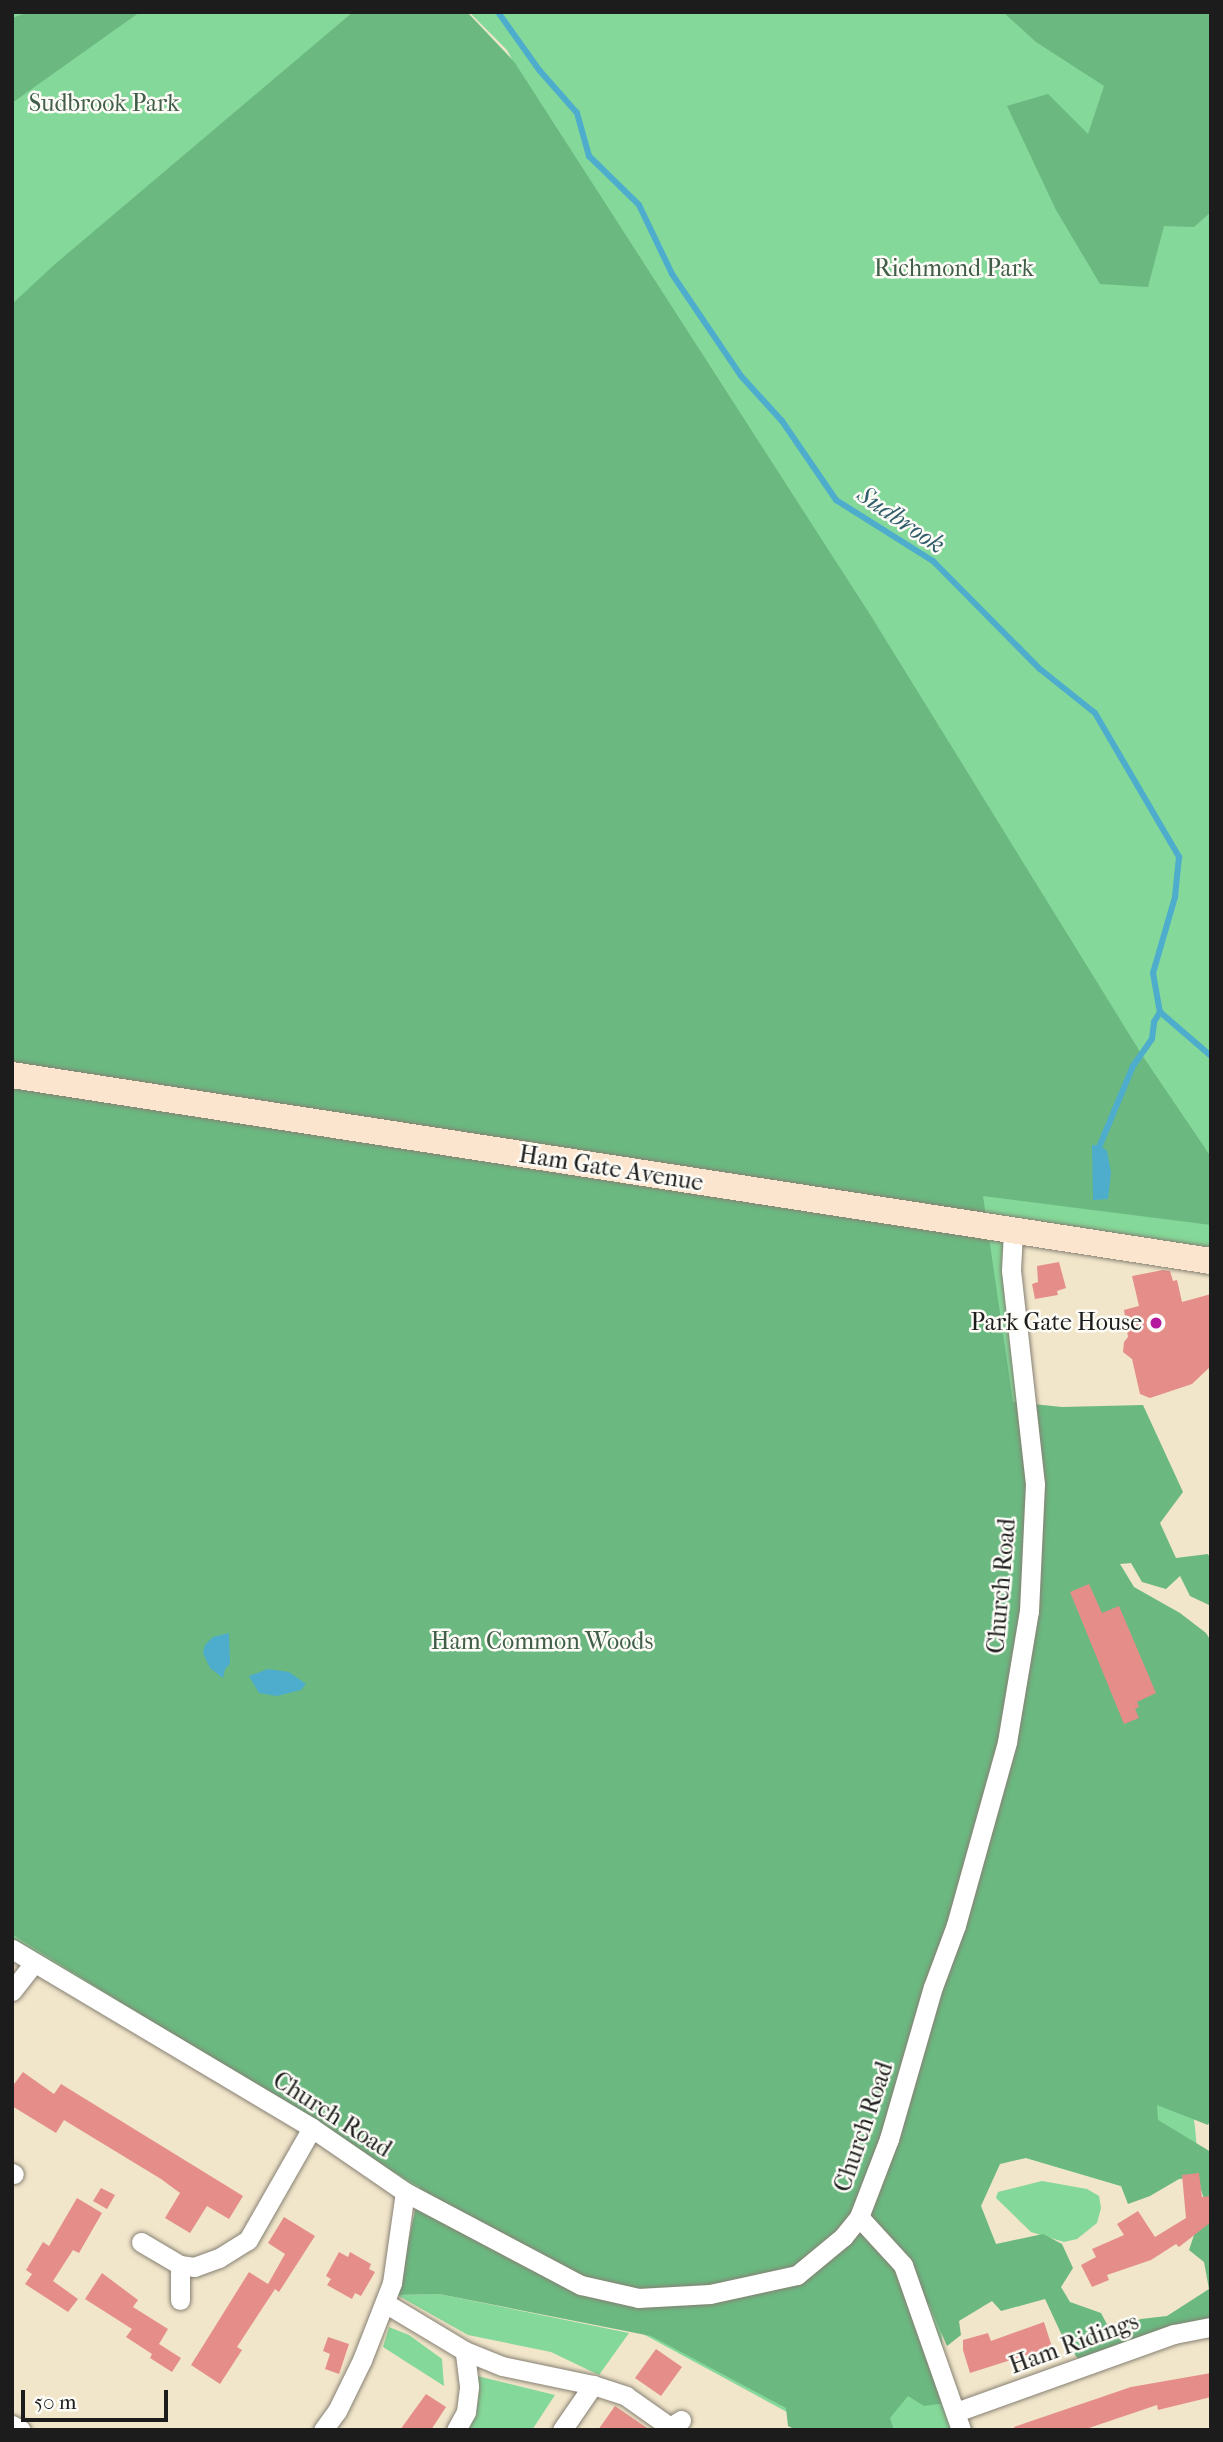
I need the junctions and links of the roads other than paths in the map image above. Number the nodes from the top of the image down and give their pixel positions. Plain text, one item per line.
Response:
1 (12, 1075) edge
2 (1013, 1231) junction
3 (1211, 1261) edge
4 (12, 1950) edge
5 (34, 1963) junction
6 (12, 1991) edge
7 (312, 2128) junction
8 (405, 2192) junction
9 (859, 2217) junction
10 (141, 2242) dead end
11 (180, 2265) junction
12 (180, 2300) dead end
13 (385, 2302) junction
14 (1211, 2327) edge
15 (465, 2351) junction
16 (593, 2385) junction
17 (959, 2421) edge
18 (12, 2425) edge
19 (674, 2426) edge
20 (21, 2430) edge
21 (323, 2430) edge
22 (456, 2430) edge
23 (562, 2430) edge

1 - 2 main road, Ham Gate Avenue
2 - 3 main road, Ham Gate Avenue
2 - 9 street, Church Road
4 - 5 street, Church Road
5 - 6 street
5 - 7 street, Church Road
7 - 8 street, Church Road
7 - 11 street
8 - 9 street, Church Road
8 - 13 street
9 - 17 street
10 - 11 street
11 - 12 street
13 - 15 street
13 - 21 street
14 - 17 street, Ham Ridings
15 - 16 street
15 - 22 street
16 - 19 street
16 - 23 street
18 - 20 street

